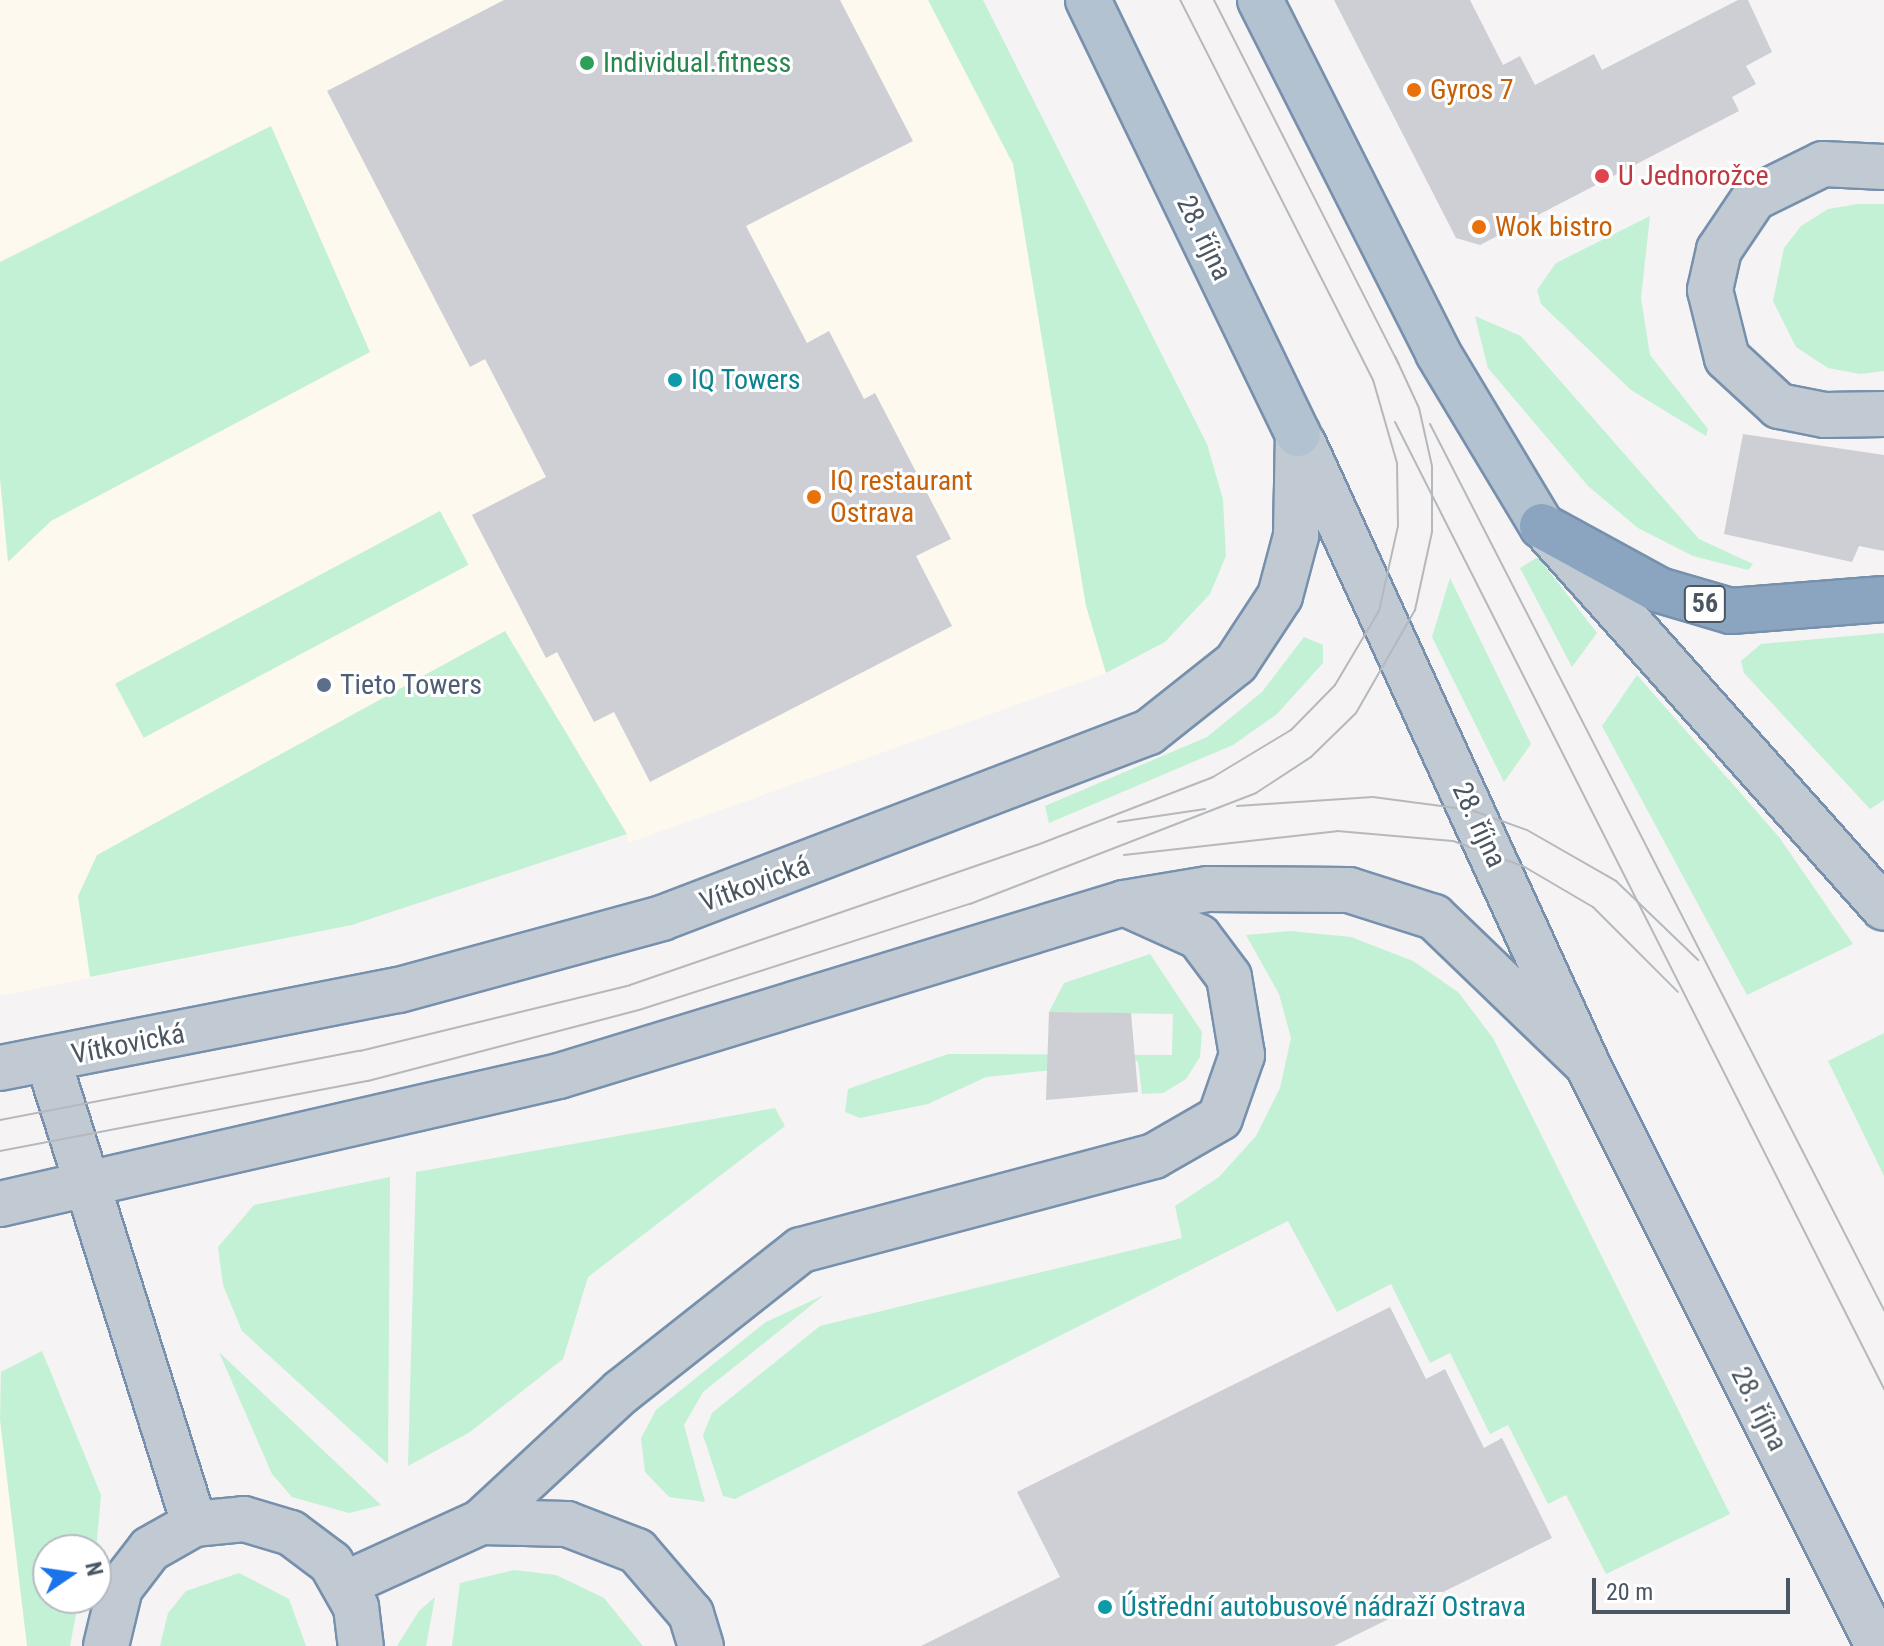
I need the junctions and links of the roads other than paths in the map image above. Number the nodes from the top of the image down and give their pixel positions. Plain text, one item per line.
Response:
1 (1088, 0) edge
2 (1260, 0) edge
3 (1884, 167) edge
4 (1884, 414) edge
5 (1298, 434) junction
6 (1542, 526) junction
7 (1884, 599) edge
8 (1124, 903) junction
9 (1884, 908) edge
10 (48, 1060) junction
11 (1587, 1064) junction
12 (0, 1068) edge
13 (83, 1184) junction
14 (0, 1204) edge
15 (481, 1522) junction
16 (194, 1524) junction
17 (345, 1584) junction
18 (106, 1646) edge
19 (361, 1646) edge
20 (701, 1646) edge
21 (1878, 1646) edge

1 - 5 main road, 28. října
2 - 6 main road
3 - 4 street
5 - 10 street, Vítkovická
5 - 11 street, 28. října
6 - 7 highway, 56
6 - 9 street
8 - 11 street
8 - 13 street
8 - 15 street
10 - 12 street, Vítkovická
10 - 13 street
11 - 21 street, 28. října
13 - 14 street
13 - 16 street
15 - 17 street
15 - 20 street
16 - 17 street
16 - 18 street
17 - 19 street

